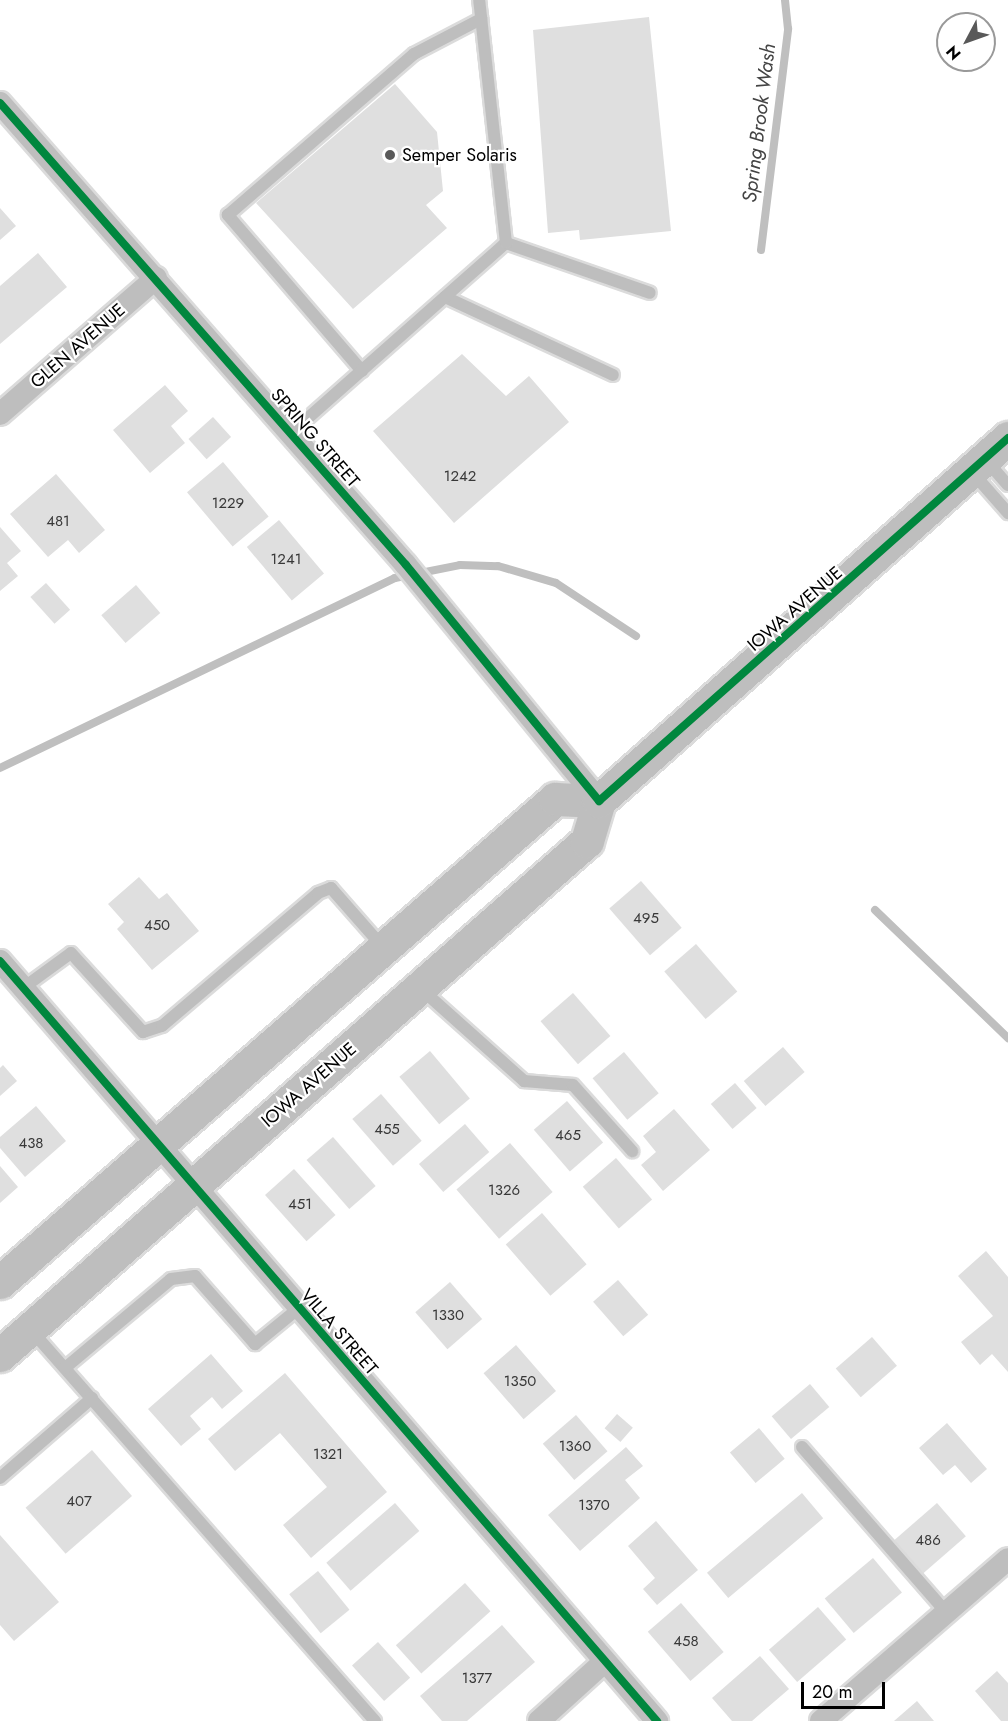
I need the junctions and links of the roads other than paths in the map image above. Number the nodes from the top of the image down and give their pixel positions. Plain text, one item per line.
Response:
1 (478, 0) edge
2 (481, 20) junction
3 (0, 103) edge
4 (506, 243) junction
5 (156, 278) junction
6 (650, 292) dead end
7 (445, 297) junction
8 (362, 371) junction
9 (613, 375) dead end
10 (0, 414) edge
11 (291, 434) junction
12 (989, 457) edge
13 (1008, 485) edge
14 (1008, 513) edge
15 (599, 801) junction
16 (383, 947) junction
17 (0, 961) edge
18 (420, 987) junction
19 (23, 988) junction
20 (159, 1146) junction
21 (632, 1151) dead end
22 (194, 1186) junction
23 (0, 1282) edge
24 (299, 1308) junction
25 (31, 1329) junction
26 (0, 1355) edge
27 (65, 1368) junction
28 (92, 1398) junction
29 (802, 1447) dead end
30 (0, 1478) edge
31 (1008, 1559) edge
32 (946, 1612) junction
33 (604, 1662) junction
34 (375, 1721) edge
35 (539, 1721) edge
36 (657, 1721) edge
37 (821, 1721) edge

1 - 2 lane
2 - 4 lane
2 - 8 lane
3 - 5 street, SPRING STREET
4 - 6 lane
4 - 7 lane
5 - 10 street, GLEN AVENUE
5 - 11 street, SPRING STREET
7 - 8 lane
7 - 9 lane
8 - 11 lane
11 - 15 street, SPRING STREET
12 - 13 lane
12 - 14 lane
12 - 15 main road, IOWA AVENUE
15 - 16 main road
15 - 18 main road, IOWA AVENUE
16 - 19 lane
16 - 20 main road
17 - 19 street, VILLA STREET
18 - 21 lane
18 - 22 main road, IOWA AVENUE
19 - 20 street, VILLA STREET
20 - 22 street, VILLA STREET
20 - 23 main road
22 - 24 street, VILLA STREET
22 - 25 main road, IOWA AVENUE
24 - 27 lane
24 - 33 street, VILLA STREET
25 - 26 main road, IOWA AVENUE
25 - 27 lane
27 - 28 lane
28 - 30 lane
28 - 34 lane
29 - 32 lane
31 - 32 street
32 - 37 street
33 - 35 street
33 - 36 street, VILLA STREET

